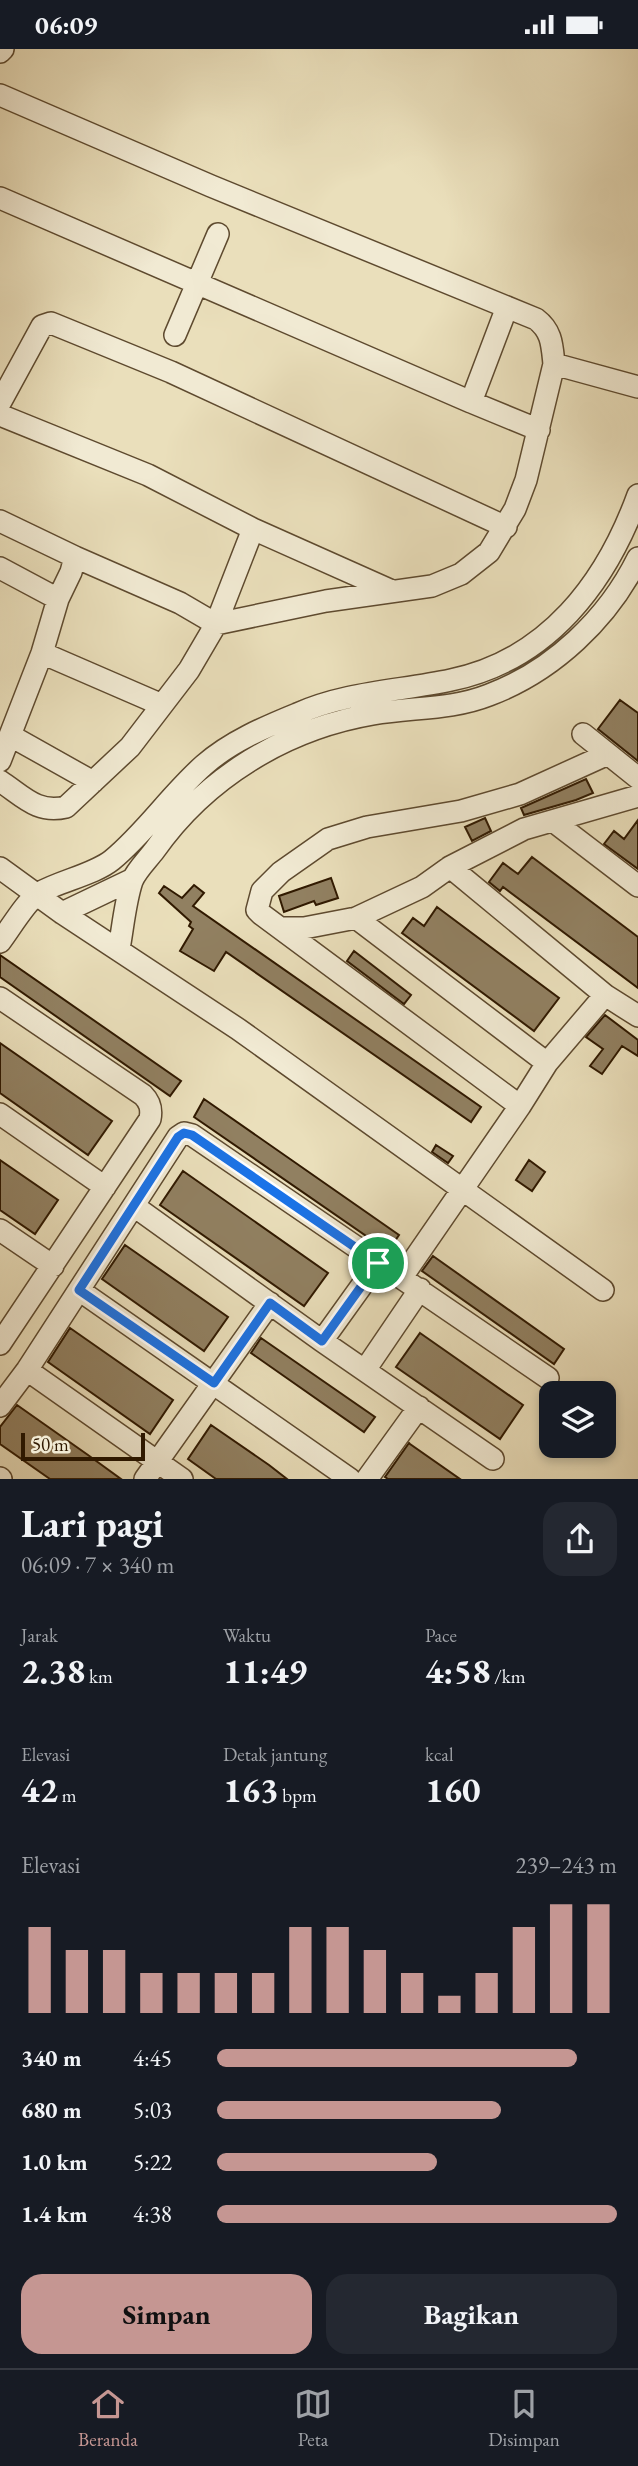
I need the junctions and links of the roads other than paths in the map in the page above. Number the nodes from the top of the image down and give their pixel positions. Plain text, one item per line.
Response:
1 (0, 95) edge
2 (0, 198) edge
3 (218, 234) dead end
4 (196, 283) junction
5 (507, 307) junction
6 (175, 335) dead end
7 (554, 364) junction
8 (638, 387) edge
9 (471, 402) junction
10 (0, 403) edge
11 (0, 415) edge
12 (539, 431) junction
13 (638, 495) edge
14 (0, 521) edge
15 (506, 527) junction
16 (253, 529) junction
17 (75, 557) junction
18 (638, 558) edge
19 (0, 568) edge
20 (393, 591) junction
21 (58, 599) junction
22 (216, 624) junction
23 (42, 653) junction
24 (162, 705) junction
25 (583, 733) dead end
26 (11, 736) junction
27 (608, 754) junction
28 (0, 761) edge
29 (638, 778) edge
30 (0, 781) edge
31 (93, 782) junction
32 (638, 796) edge
33 (553, 821) junction
34 (450, 867) junction
35 (0, 868) edge
36 (132, 879) junction
37 (638, 886) edge
38 (36, 894) junction
39 (62, 913) junction
40 (356, 918) junction
41 (280, 928) junction
42 (0, 942) edge
43 (119, 949) junction
44 (605, 995) junction
45 (0, 998) edge
46 (638, 1016) edge
47 (547, 1063) junction
48 (520, 1106) junction
49 (0, 1114) edge
50 (105, 1187) junction
51 (463, 1188) junction
52 (134, 1206) junction
53 (0, 1230) edge
54 (378, 1263) junction
55 (52, 1266) junction
56 (402, 1277) junction
57 (420, 1289) junction
58 (79, 1290) junction
59 (603, 1290) dead end
60 (270, 1303) junction
61 (322, 1341) junction
62 (0, 1344) edge
63 (27, 1370) junction
64 (365, 1370) junction
65 (548, 1378) dead end
66 (214, 1383) junction
67 (0, 1406) edge
68 (419, 1406) junction
69 (493, 1459) dead end
70 (151, 1471) edge
71 (182, 1479) edge
72 (350, 1479) edge
73 (367, 1479) edge

1 - 5 street
2 - 4 street
3 - 4 street
4 - 6 street
4 - 9 street
5 - 7 street
5 - 9 street
7 - 8 street
7 - 12 street
9 - 12 street
10 - 15 street
11 - 16 street
12 - 15 street
13 - 38 street
14 - 17 street
15 - 20 street
16 - 20 street
16 - 22 street
17 - 21 street
17 - 22 street
18 - 36 street
19 - 21 street
20 - 22 street
21 - 23 street
22 - 24 street
23 - 24 street
23 - 26 street
24 - 31 street
25 - 27 street
26 - 28 street
26 - 31 street
27 - 29 street
27 - 41 street
30 - 31 street
32 - 33 street
33 - 34 street
33 - 37 street
34 - 40 street
34 - 44 street
35 - 38 street
36 - 39 street
36 - 43 street
38 - 39 street
38 - 42 street
39 - 43 street
40 - 41 street
40 - 47 street
41 - 48 street
43 - 51 street
44 - 46 street
44 - 47 street
45 - 50 street
47 - 48 street
48 - 51 street
49 - 50 street
50 - 55 street
51 - 56 street
51 - 59 street
52 - 54 street
52 - 58 street
52 - 60 street
53 - 55 street
54 - 56 street
54 - 61 street
55 - 62 street
56 - 57 street
57 - 64 street
57 - 65 street
58 - 63 street
58 - 66 street
60 - 61 street
60 - 66 street
61 - 64 street
63 - 67 street
63 - 70 street
64 - 68 street
66 - 70 street
66 - 72 street
68 - 69 street
68 - 73 street
70 - 71 street

